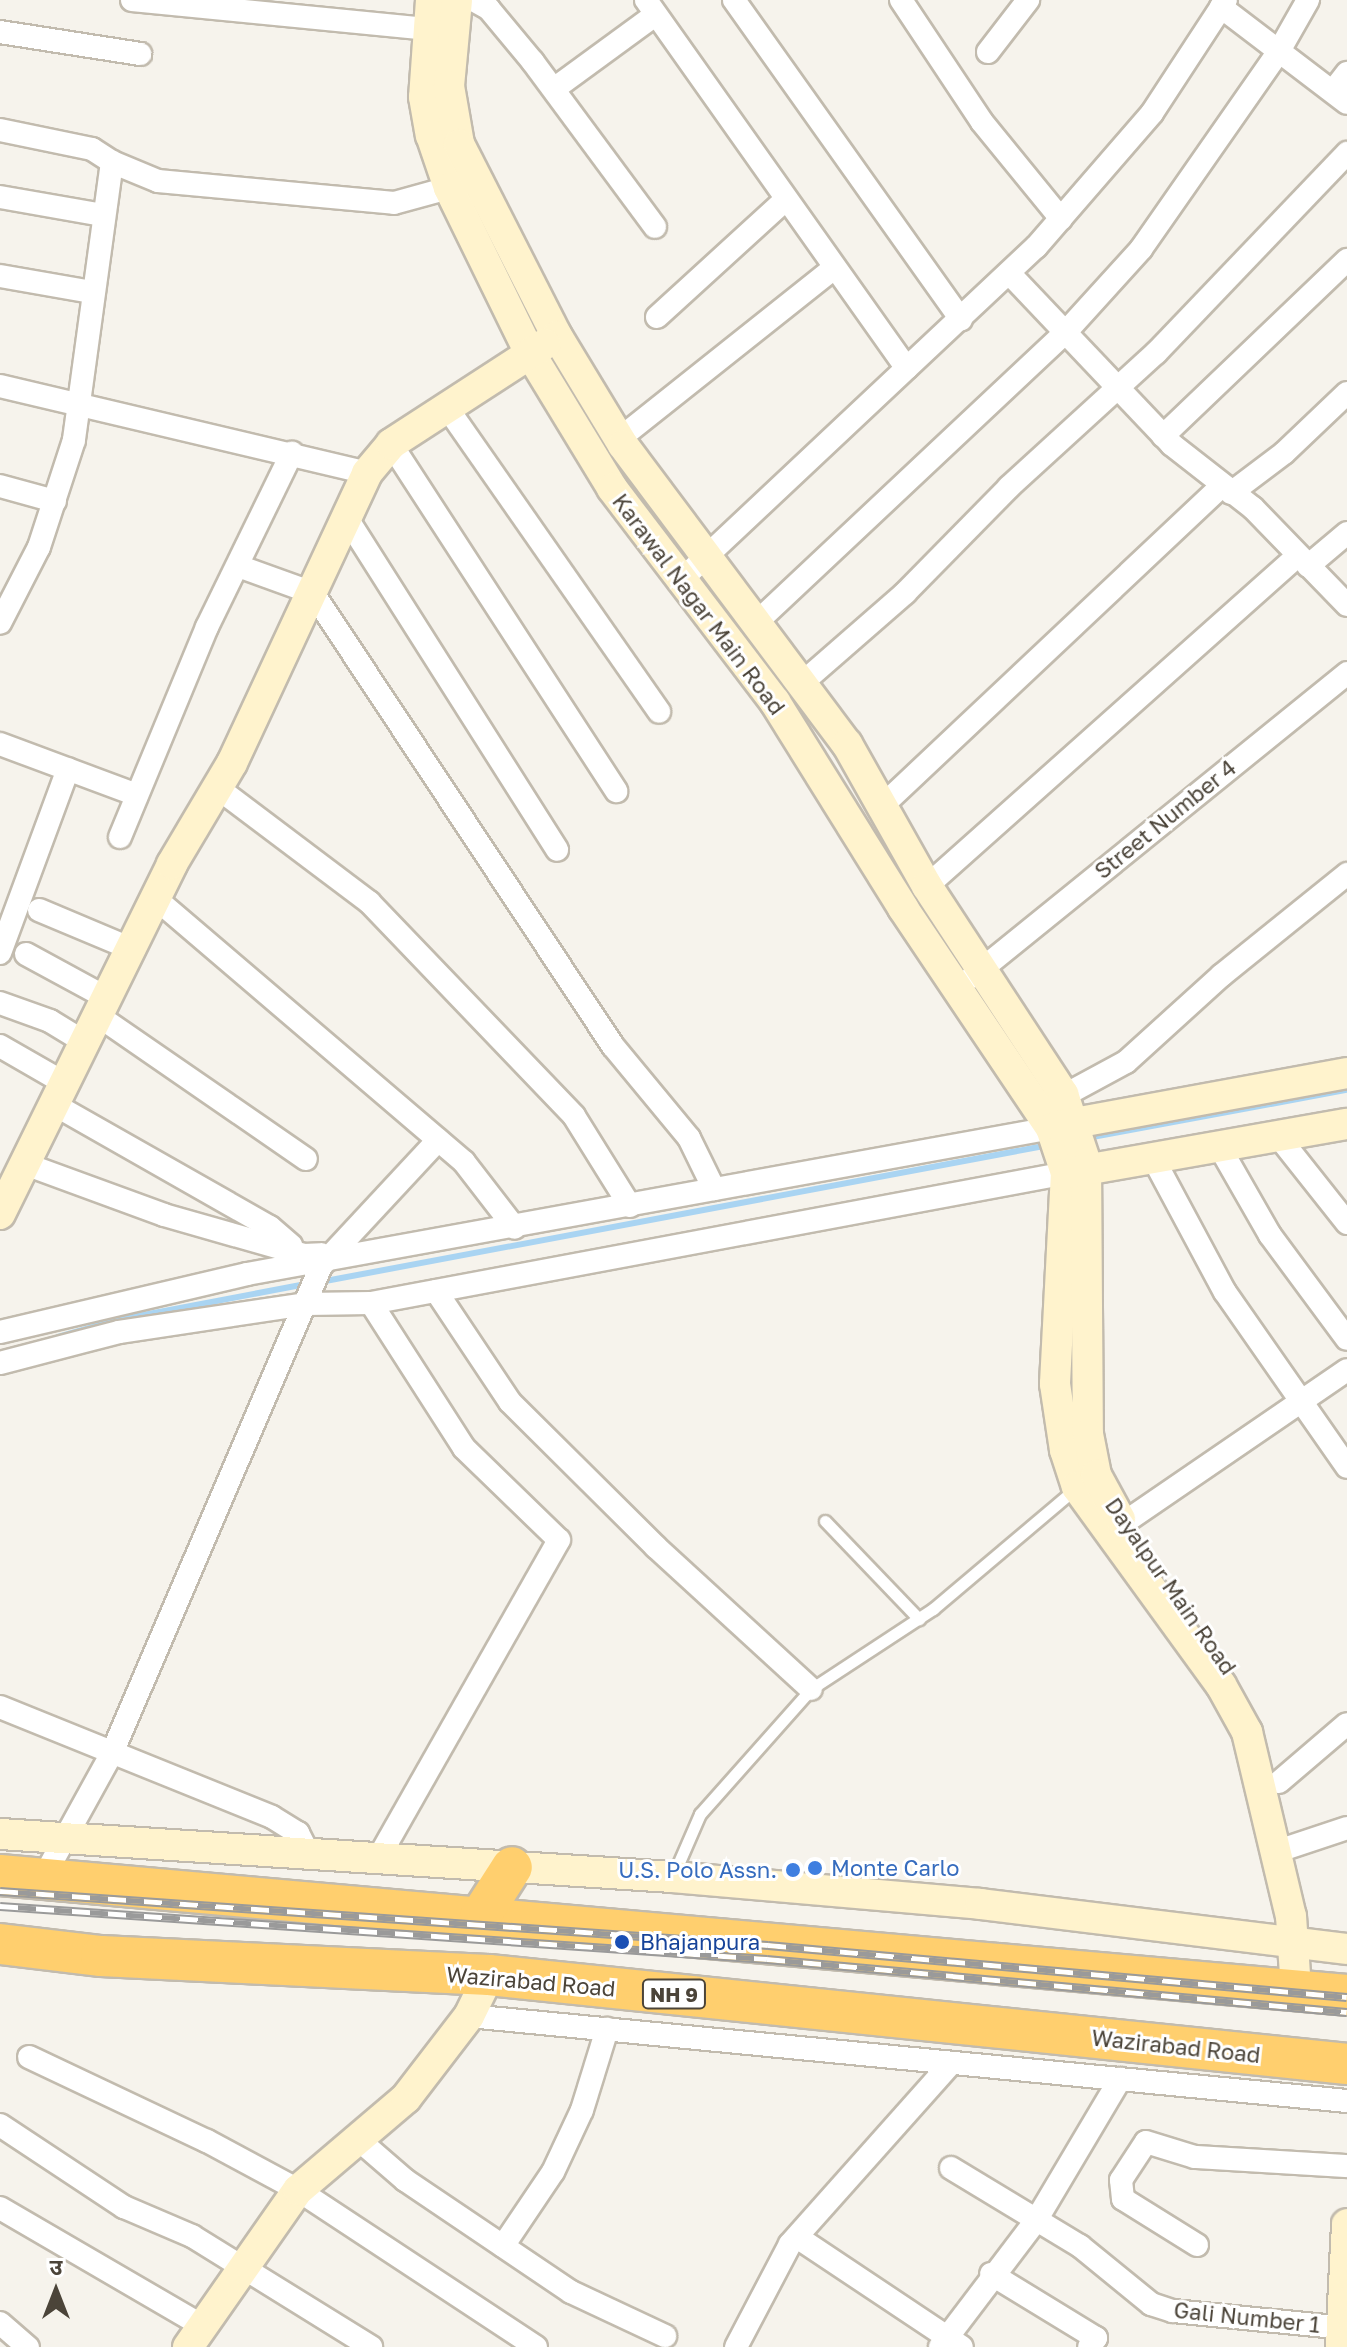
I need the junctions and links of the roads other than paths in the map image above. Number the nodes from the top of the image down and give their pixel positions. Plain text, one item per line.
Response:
1 (132, 0) edge
2 (457, 0) edge
3 (473, 0) edge
4 (734, 0) edge
5 (901, 0) edge
6 (1028, 0) edge
7 (1308, 0) edge
8 (1223, 4) edge
9 (651, 8) edge
10 (429, 14) edge
11 (0, 32) edge
12 (1279, 51) junction
13 (988, 52) dead end
14 (140, 54) dead end
15 (554, 89) junction
16 (1342, 89) edge
17 (0, 130) edge
18 (1347, 153) edge
19 (112, 162) junction
20 (463, 182) junction
21 (0, 197) edge
22 (785, 200) junction
23 (103, 215) junction
24 (1061, 219) junction
25 (655, 227) dead end
26 (1347, 260) edge
27 (833, 269) junction
28 (1009, 273) junction
29 (0, 276) edge
30 (92, 292) junction
31 (657, 317) dead end
32 (961, 319) junction
33 (1064, 334) junction
34 (557, 336) junction
35 (530, 353) junction
36 (907, 368) junction
37 (0, 386) edge
38 (1115, 388) junction
39 (1347, 393) edge
40 (78, 406) junction
41 (448, 409) junction
42 (1163, 436) junction
43 (619, 439) junction
44 (391, 444) junction
45 (292, 453) junction
46 (367, 473) junction
47 (0, 486) edge
48 (1227, 490) junction
49 (55, 501) junction
50 (346, 517) junction
51 (1347, 533) edge
52 (709, 557) junction
53 (1303, 561) junction
54 (238, 566) junction
55 (679, 582) junction
56 (313, 593) junction
57 (1347, 605) edge
58 (757, 622) junction
59 (0, 623) edge
60 (1347, 673) edge
61 (802, 683) junction
62 (659, 712) dead end
63 (0, 744) edge
64 (68, 769) junction
65 (219, 789) junction
66 (616, 791) dead end
67 (137, 795) junction
68 (882, 806) junction
69 (120, 837) dead end
70 (557, 850) dead end
71 (1347, 874) edge
72 (927, 886) junction
73 (155, 898) junction
74 (39, 910) dead end
75 (134, 950) junction
76 (0, 953) edge
77 (26, 954) dead end
78 (985, 967) junction
79 (960, 988) junction
80 (0, 1003) edge
81 (98, 1020) junction
82 (0, 1046) edge
83 (1347, 1073) edge
84 (60, 1094) junction
85 (1347, 1124) edge
86 (1278, 1136) junction
87 (438, 1140) junction
88 (1067, 1140) junction
89 (1219, 1146) junction
90 (1153, 1158) junction
91 (306, 1159) dead end
92 (14, 1174) edge
93 (714, 1189) junction
94 (630, 1206) junction
95 (0, 1214) edge
96 (1347, 1223) edge
97 (515, 1228) junction
98 (299, 1251) junction
99 (325, 1260) junction
100 (436, 1291) junction
101 (311, 1297) junction
102 (371, 1303) junction
103 (0, 1332) edge
104 (1347, 1339) edge
105 (0, 1363) edge
106 (1347, 1370) edge
107 (1300, 1405) junction
108 (1347, 1467) edge
109 (1077, 1487) junction
110 (825, 1521) dead end
111 (1116, 1529) junction
112 (919, 1619) junction
113 (811, 1689) junction
114 (0, 1707) edge
115 (1347, 1724) edge
116 (112, 1753) junction
117 (1279, 1782) junction
118 (1347, 1828) edge
119 (0, 1834) edge
120 (63, 1842) junction
121 (1285, 1850) junction
122 (309, 1855) junction
123 (378, 1859) junction
124 (512, 1867) junction
125 (0, 1875) edge
126 (673, 1877) junction
127 (43, 1878) junction
128 (480, 1917) junction
129 (1302, 1943) junction
130 (0, 1944) edge
131 (1347, 1949) edge
132 (489, 1975) junction
133 (1320, 1993) edge
134 (469, 2016) junction
135 (607, 2029) junction
136 (29, 2057) dead end
137 (951, 2063) junction
138 (1347, 2064) edge
139 (1120, 2079) junction
140 (1347, 2101) edge
141 (0, 2125) edge
142 (360, 2141) junction
143 (1347, 2166) edge
144 (951, 2168) dead end
145 (298, 2190) junction
146 (0, 2208) edge
147 (1037, 2219) junction
148 (1347, 2224) edge
149 (797, 2237) junction
150 (1197, 2245) dead end
151 (503, 2246) junction
152 (240, 2267) junction
153 (991, 2274) junction
154 (0, 2323) edge
155 (1343, 2334) edge
156 (665, 2336) dead end
157 (196, 2339) edge
158 (950, 2344) edge
159 (28, 2347) edge
160 (371, 2347) edge
161 (536, 2347) edge
162 (736, 2347) edge
163 (1089, 2347) edge

1 - 10 street
2 - 20 street, Karawal Nagar Main Road
3 - 15 street
4 - 32 street
5 - 24 street
6 - 13 street
7 - 12 street
8 - 12 street
8 - 24 street
9 - 15 street
9 - 22 street
10 - 20 street, Karawal Nagar Main Road
11 - 14 street
12 - 16 street
12 - 33 street
15 - 25 street
17 - 19 street
18 - 38 street
19 - 20 street
19 - 23 street
20 - 34 street, Karawal Nagar Main Road
20 - 35 street, Karawal Nagar Main Road
21 - 23 street
22 - 27 street
22 - 31 street
23 - 30 street
24 - 28 street
26 - 42 street
27 - 36 street
27 - 43 street
28 - 32 street
28 - 33 street
29 - 30 street
30 - 40 street
32 - 36 street
33 - 38 street
33 - 58 street
34 - 35 street
34 - 43 street, Karawal Nagar Main Road
35 - 41 street
35 - 55 street, Karawal Nagar Main Road
36 - 52 street
37 - 40 street
38 - 42 street
38 - 61 street
39 - 48 street
40 - 45 street
40 - 49 street
41 - 44 street
41 - 62 street
42 - 48 street
43 - 52 street, Karawal Nagar Main Road
44 - 46 street
44 - 66 street
45 - 46 street
45 - 54 street
46 - 50 street
47 - 49 street
48 - 53 street
48 - 68 street
49 - 59 street
50 - 56 street
50 - 70 street
51 - 53 street
52 - 55 street
52 - 58 street, Karawal Nagar Main Road
53 - 57 street
53 - 72 street
54 - 56 street
54 - 67 street
55 - 79 street, Karawal Nagar Main Road
56 - 65 street
56 - 93 street
58 - 61 street, Karawal Nagar Main Road
60 - 78 street, Street Number 4
61 - 68 street, Karawal Nagar Main Road
63 - 64 street
64 - 67 street
64 - 76 street
65 - 73 street
65 - 94 street
67 - 69 street
68 - 72 street, Karawal Nagar Main Road
71 - 88 street
72 - 78 street, Karawal Nagar Main Road
73 - 75 street
73 - 87 street
74 - 75 street
75 - 81 street
77 - 81 street
78 - 79 street, Street Number 4
78 - 88 street, Karawal Nagar Main Road
79 - 88 street, Karawal Nagar Main Road
80 - 81 street
81 - 84 street
81 - 91 street
82 - 84 street
83 - 88 street
84 - 92 street
84 - 98 street
85 - 86 street
86 - 89 street
86 - 96 street
87 - 97 street
87 - 99 street
88 - 90 street
88 - 93 street
88 - 100 street
88 - 109 street, Dayalpur Main Road
88 - 111 street, Dayalpur Main Road
89 - 90 street
89 - 104 street
90 - 107 street
92 - 95 street
92 - 98 street
93 - 94 street
94 - 97 street
97 - 99 street
98 - 99 street
99 - 101 street
99 - 103 street
100 - 102 street
100 - 113 street
101 - 102 street
101 - 105 street
101 - 116 street
102 - 123 street
106 - 107 street
107 - 108 street
107 - 111 street
109 - 111 street, Dayalpur Main Road
109 - 112 lane
110 - 112 lane
111 - 117 street, Dayalpur Main Road
111 - 121 street, Dayalpur Main Road
112 - 113 lane
113 - 126 lane
114 - 116 street
115 - 117 street
116 - 120 street
116 - 122 street
117 - 121 street, Dayalpur Main Road
118 - 121 street
119 - 120 street
120 - 122 street
120 - 127 street
121 - 129 street, Dayalpur Main Road
122 - 123 street
123 - 124 street
124 - 126 street
124 - 128 highway
125 - 127 highway
126 - 129 street
127 - 128 highway
128 - 133 highway
129 - 131 street
129 - 133 street, Dayalpur Main Road
130 - 132 highway, Wazirabad Road / NH 9
132 - 134 street
132 - 138 highway, Wazirabad Road / NH 9
134 - 135 street
134 - 142 street
135 - 137 street
135 - 151 street
136 - 145 street
137 - 139 street
137 - 149 street
139 - 140 street
139 - 147 street
141 - 152 street
142 - 145 street
142 - 151 street
143 - 150 street
144 - 147 street, Gali Number 1
145 - 152 street
145 - 161 street
146 - 157 street
147 - 153 street
147 - 155 street, Gali Number 1
148 - 155 street
149 - 158 street
149 - 162 street
151 - 156 street
152 - 157 street
152 - 160 street
153 - 158 street
153 - 163 street
154 - 159 street

